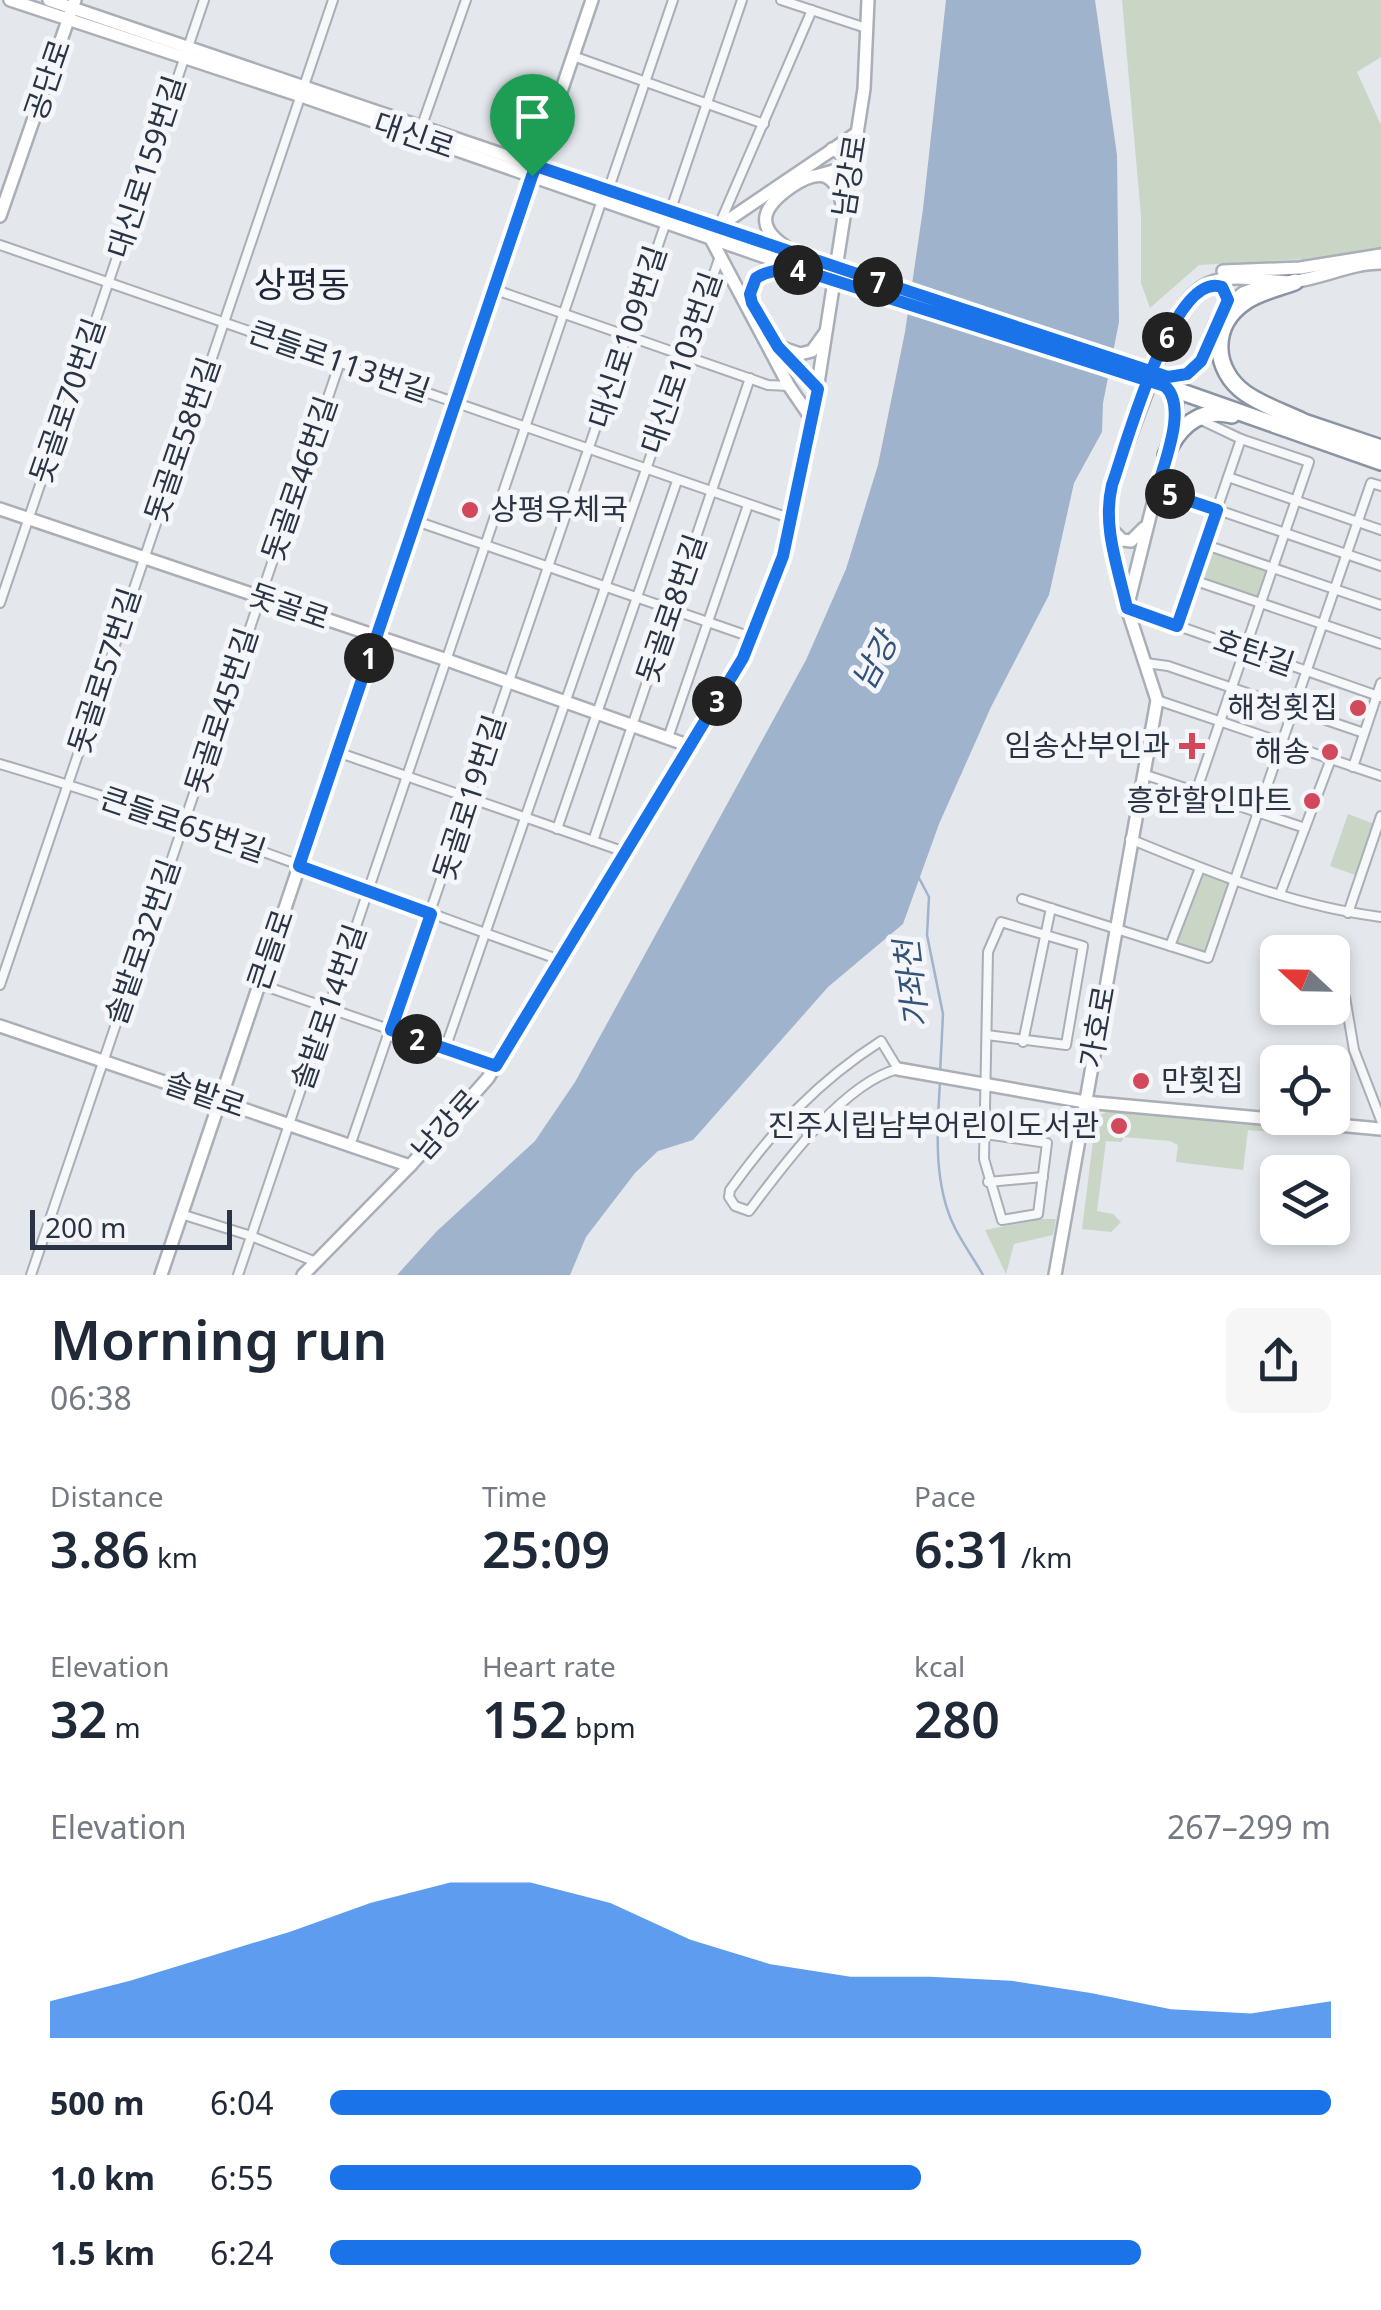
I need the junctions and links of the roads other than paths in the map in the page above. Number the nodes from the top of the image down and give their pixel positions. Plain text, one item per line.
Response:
1 (10, 0) edge
2 (48, 0) edge
3 (204, 0) edge
4 (333, 0) edge
5 (466, 0) edge
6 (592, 0) edge
7 (673, 0) edge
8 (742, 0) edge
9 (781, 0) edge
10 (868, 0) edge
11 (72, 9) edge
12 (812, 10) junction
13 (866, 28) junction
14 (185, 53) junction
15 (573, 56) junction
16 (645, 82) junction
17 (302, 91) junction
18 (707, 104) junction
19 (764, 124) junction
20 (421, 128) junction
21 (858, 132) junction
22 (834, 150) junction
23 (851, 166) junction
24 (534, 171) junction
25 (820, 175) junction
26 (605, 195) junction
27 (844, 211) junction
28 (0, 216) edge
29 (668, 217) junction
30 (718, 227) junction
31 (711, 239) junction
32 (0, 245) edge
33 (720, 256) junction
34 (803, 256) junction
35 (1381, 259) edge
36 (1335, 262) junction
37 (819, 269) junction
38 (804, 271) junction
39 (1276, 281) junction
40 (109, 282) junction
41 (1296, 282) junction
42 (493, 289) junction
43 (1192, 294) junction
44 (1225, 308) junction
45 (564, 314) junction
46 (224, 322) junction
47 (827, 329) junction
48 (629, 335) junction
49 (778, 347) junction
50 (685, 354) junction
51 (1158, 356) junction
52 (340, 362) junction
53 (750, 378) junction
54 (1166, 382) junction
55 (789, 386) junction
56 (818, 389) junction
57 (454, 403) junction
58 (1197, 418) junction
59 (813, 421) junction
60 (1300, 427) junction
61 (525, 428) junction
62 (1242, 439) junction
63 (1381, 448) edge
64 (589, 452) junction
65 (1166, 455) junction
66 (1381, 462) edge
67 (644, 470) junction
68 (1228, 477) junction
69 (678, 481) junction
70 (1376, 485) edge
71 (1157, 490) junction
72 (711, 492) junction
73 (1294, 502) junction
74 (748, 505) junction
75 (1153, 505) junction
76 (0, 509) edge
77 (1217, 510) junction
78 (28, 519) junction
79 (792, 520) junction
80 (416, 521) junction
81 (1358, 522) junction
82 (1108, 526) junction
83 (1381, 530) edge
84 (1284, 533) junction
85 (486, 545) junction
86 (1206, 545) junction
87 (1347, 554) junction
88 (142, 557) junction
89 (1381, 566) edge
90 (549, 567) junction
91 (1273, 568) junction
92 (1193, 580) junction
93 (605, 586) junction
94 (1335, 590) junction
95 (259, 596) junction
96 (637, 597) junction
97 (0, 602) edge
98 (1260, 603) junction
99 (1381, 605) edge
100 (1127, 608) junction
101 (672, 609) junction
102 (708, 622) junction
103 (1323, 624) junction
104 (1177, 626) junction
105 (376, 636) junction
106 (751, 636) junction
107 (1381, 644) edge
108 (1244, 649) junction
109 (447, 660) junction
110 (1146, 663) junction
111 (1307, 671) junction
112 (508, 681) junction
113 (1381, 683) edge
114 (1232, 687) junction
115 (1379, 696) edge
116 (1156, 700) junction
117 (566, 702) junction
118 (1294, 709) junction
119 (598, 713) junction
120 (1220, 721) junction
121 (632, 725) junction
122 (1364, 733) junction
123 (668, 738) junction
124 (1282, 743) junction
125 (690, 746) junction
126 (337, 752) junction
127 (1331, 759) junction
128 (0, 764) edge
129 (1353, 766) junction
130 (1143, 774) junction
131 (1381, 776) edge
132 (408, 777) junction
133 (67, 784) junction
134 (1196, 792) junction
135 (470, 798) junction
136 (1258, 812) junction
137 (1381, 816) edge
138 (526, 818) junction
139 (184, 825) junction
140 (1305, 828) junction
141 (557, 829) junction
142 (1130, 839) junction
143 (593, 842) junction
144 (625, 852) junction
145 (299, 866) junction
146 (1200, 868) junction
147 (1234, 882) junction
148 (369, 891) junction
149 (1280, 894) junction
150 (1022, 899) dead end
151 (1051, 908) junction
152 (1348, 913) junction
153 (431, 914) junction
154 (1381, 917) edge
155 (1114, 928) junction
156 (486, 934) junction
157 (1044, 935) junction
158 (1170, 946) junction
159 (560, 960) junction
160 (259, 984) junction
161 (0, 985) edge
162 (328, 1008) junction
163 (1350, 1025) edge
164 (0, 1026) edge
165 (391, 1030) junction
166 (987, 1035) junction
167 (1024, 1042) junction
168 (445, 1048) junction
169 (102, 1059) junction
170 (496, 1066) junction
171 (898, 1069) junction
172 (979, 1082) junction
173 (220, 1101) junction
174 (1085, 1102) junction
175 (789, 1114) junction
176 (1381, 1120) edge
177 (290, 1123) junction
178 (1381, 1128) edge
179 (986, 1134) junction
180 (810, 1135) junction
181 (351, 1143) junction
182 (385, 1155) junction
183 (410, 1166) junction
184 (1043, 1177) junction
185 (988, 1182) junction
186 (392, 1183) junction
187 (182, 1214) junction
188 (251, 1236) junction
189 (316, 1262) junction
190 (31, 1275) edge
191 (160, 1275) edge
192 (238, 1275) edge
193 (303, 1275) edge
194 (1055, 1275) edge

1 - 11 street, 대신로
2 - 11 street, 대신로
3 - 14 street, 대신로159번길
4 - 17 street, 돗골로58번길
5 - 20 street
6 - 15 street, 큰들로
7 - 16 street, 솔밭로14번길
8 - 18 street, 대신로109번길
9 - 12 street
10 - 13 street, 남강로
11 - 14 street, 대신로
11 - 28 street, 공단로
12 - 13 street
12 - 19 street
13 - 21 street, 남강로
14 - 17 street, 대신로
14 - 40 street, 대신로159번길
15 - 16 street
15 - 24 street, 큰들로
16 - 18 street
16 - 26 street, 솔밭로14번길
17 - 20 street, 대신로
17 - 24 street, 대신로
17 - 46 street, 돗골로58번길
18 - 19 street
18 - 29 street, 대신로109번길
19 - 30 street
20 - 24 street, 대신로
21 - 22 street
21 - 23 street, 남강로
22 - 23 street
22 - 25 street
22 - 30 street
23 - 25 street
23 - 27 street, 남강로
24 - 26 street, 대신로
24 - 42 street, 큰들로
25 - 27 street
25 - 34 street
26 - 29 street, 대신로
26 - 45 street, 솔밭로14번길
27 - 47 street, 남강로
29 - 30 street, 대신로
29 - 31 street, 대신로
29 - 48 street, 대신로109번길
30 - 34 street, 대신로
31 - 33 street
31 - 38 street, 대신로
32 - 40 street, 큰들로113번길
33 - 50 street, 대신로103번길
33 - 55 street
34 - 37 street, 대신로
35 - 36 street, 가호로
35 - 41 street, 가호로
36 - 39 street
36 - 51 street, 가호로
37 - 38 street, 대신로
37 - 54 street, bridge
38 - 49 street
39 - 41 street, 가호로
39 - 43 street, 가호로
39 - 44 street
40 - 46 street, 큰들로113번길
40 - 78 street, 돗골로70번길
41 - 60 highway
42 - 45 street
42 - 57 street, 큰들로
43 - 44 street
43 - 51 street, 가호로
44 - 54 street
45 - 48 street
45 - 61 street, 솔밭로14번길
46 - 52 street, 큰들로113번길
46 - 88 street, 돗골로58번길
47 - 49 street
47 - 56 street, 남강로
48 - 50 street
48 - 64 street, 대신로109번길
49 - 56 street
50 - 53 street
50 - 67 street, 대신로103번길
51 - 82 street, 가호로
52 - 57 street, 큰들로113번길
52 - 95 street, 돗골로46번길
53 - 55 street
53 - 72 street, 돗골로8번길
54 - 60 highway
54 - 65 street
55 - 56 street
55 - 59 street
56 - 59 street, 남강로
57 - 61 street, 큰들로113번길
57 - 80 street, 큰들로
58 - 60 highway
58 - 62 street
58 - 65 highway
59 - 79 street, 남강로
60 - 63 highway
60 - 66 highway
61 - 64 street, 큰들로113번길
61 - 85 street, 솔밭로14번길
62 - 68 street
62 - 73 street
64 - 67 street, 큰들로113번길
64 - 90 street, 대신로109번길
65 - 71 street
67 - 69 street, 큰들로113번길
67 - 93 street, 대신로103번길
68 - 73 street
68 - 77 street
69 - 72 street, 큰들로113번길
69 - 96 street
70 - 81 street
71 - 75 street
71 - 77 street
72 - 74 street, 큰들로113번길
72 - 101 street, 돗골로8번길
73 - 81 street
73 - 84 street
74 - 79 street, 큰들로113번길
74 - 102 street
75 - 82 street
75 - 100 street
76 - 78 street, 돗골로
77 - 84 street
77 - 86 street
78 - 88 street, 돗골로
78 - 97 street, 돗골로70번길
79 - 106 street, 남강로
80 - 85 street
80 - 105 street, 큰들로
81 - 83 street
81 - 87 street
82 - 100 street, 가호로
84 - 87 street
84 - 91 street
85 - 90 street
85 - 109 street, 솔밭로14번길
86 - 91 street
86 - 92 street
87 - 89 street
87 - 94 street
88 - 95 street, 돗골로
88 - 133 street, 돗골로57번길
90 - 93 street
90 - 112 street, 돗골로19번길
91 - 94 street
91 - 98 street
92 - 98 street
92 - 104 street
93 - 96 street
93 - 117 street, 대신로103번길
94 - 99 street
94 - 103 street
95 - 105 street, 돗골로
95 - 139 street, 돗골로45번길
96 - 101 street
96 - 119 street
98 - 103 street
98 - 108 street
100 - 104 street, 호탄길
100 - 110 street, 가호로
101 - 102 street
101 - 121 street, 돗골로8번길
102 - 106 street
102 - 123 street
103 - 107 street
103 - 111 street
104 - 108 street, 호탄길
105 - 109 street, 돗골로
105 - 126 street, 큰들로
106 - 125 street, 남강로
108 - 111 street, 호탄길
108 - 114 street
109 - 112 street, 돗골로
109 - 132 street, 솔밭로14번길
110 - 114 street
110 - 116 street, 가호로
111 - 115 street, 호탄길
111 - 118 street
112 - 117 street, 돗골로
112 - 135 street, 돗골로19번길
113 - 115 street
114 - 118 street
114 - 120 street
115 - 122 street
116 - 120 street
116 - 130 street, 가호로
117 - 119 street, 돗골로
117 - 138 street, 대신로103번길
118 - 122 street
118 - 124 street
119 - 121 street, 돗골로
119 - 141 street
120 - 124 street
120 - 134 street
121 - 123 street, 돗골로
121 - 143 street, 돗골로8번길
122 - 129 street
123 - 125 street, 돗골로
124 - 127 street
124 - 136 street
125 - 144 street, 남강로
126 - 132 street
126 - 145 street, 큰들로
127 - 129 street
127 - 140 street
128 - 133 street, 큰들로65번길
129 - 131 street
130 - 134 street
130 - 142 street, 가호로
132 - 135 street
132 - 148 street, 솔밭로14번길
133 - 139 street, 큰들로65번길
133 - 161 street, 돗골로57번길
134 - 136 street
135 - 138 street
135 - 153 street, 돗골로19번길
136 - 140 street
136 - 147 street
137 - 152 street
138 - 141 street
138 - 156 street, 대신로103번길
139 - 145 street, 큰들로65번길
139 - 169 street, 솔밭로32번길
140 - 149 street
141 - 143 street
142 - 146 street
142 - 155 street, 가호로
143 - 144 street
144 - 159 street, 남강로
145 - 148 street, 큰들로65번길
145 - 160 street, 큰들로
146 - 147 street
146 - 158 street
147 - 149 street
147 - 158 street
148 - 153 street, 큰들로65번길
148 - 162 street, 솔밭로14번길
149 - 152 street
150 - 151 street
151 - 155 street
151 - 157 street
152 - 154 street
153 - 156 street, 큰들로65번길
153 - 165 street, 돗골로19번길
155 - 158 street
155 - 174 street, 가호로
156 - 159 street, 큰들로65번길
156 - 168 street, 대신로103번길
157 - 166 street
157 - 167 street
157 - 167 street
159 - 170 street, 남강로
160 - 162 street
160 - 173 street, 큰들로
162 - 165 street
162 - 177 street, 솔밭로14번길
163 - 176 street
164 - 169 street, 솔밭로
165 - 168 street
165 - 181 street, 돗골로19번길
166 - 167 street
166 - 172 street
168 - 170 street
169 - 173 street, 솔밭로
169 - 190 street, 솔밭로32번길
170 - 183 street, 남강로
171 - 172 street
171 - 175 street
171 - 180 street
172 - 174 street
172 - 179 street
173 - 177 street, 솔밭로
173 - 187 street, 큰들로
174 - 178 street
174 - 194 street, 가호로
175 - 180 street
175 - 180 street
177 - 181 street, 솔밭로
177 - 188 street, 솔밭로14번길
179 - 184 street
179 - 185 street
181 - 182 street, 솔밭로
182 - 183 street, 솔밭로
182 - 186 street
183 - 186 street, 남강로
184 - 185 street
184 - 185 street
186 - 189 street, 남강로
187 - 188 street
187 - 191 street, 큰들로
188 - 189 street
188 - 192 street, 솔밭로14번길
189 - 193 street, 남강로

